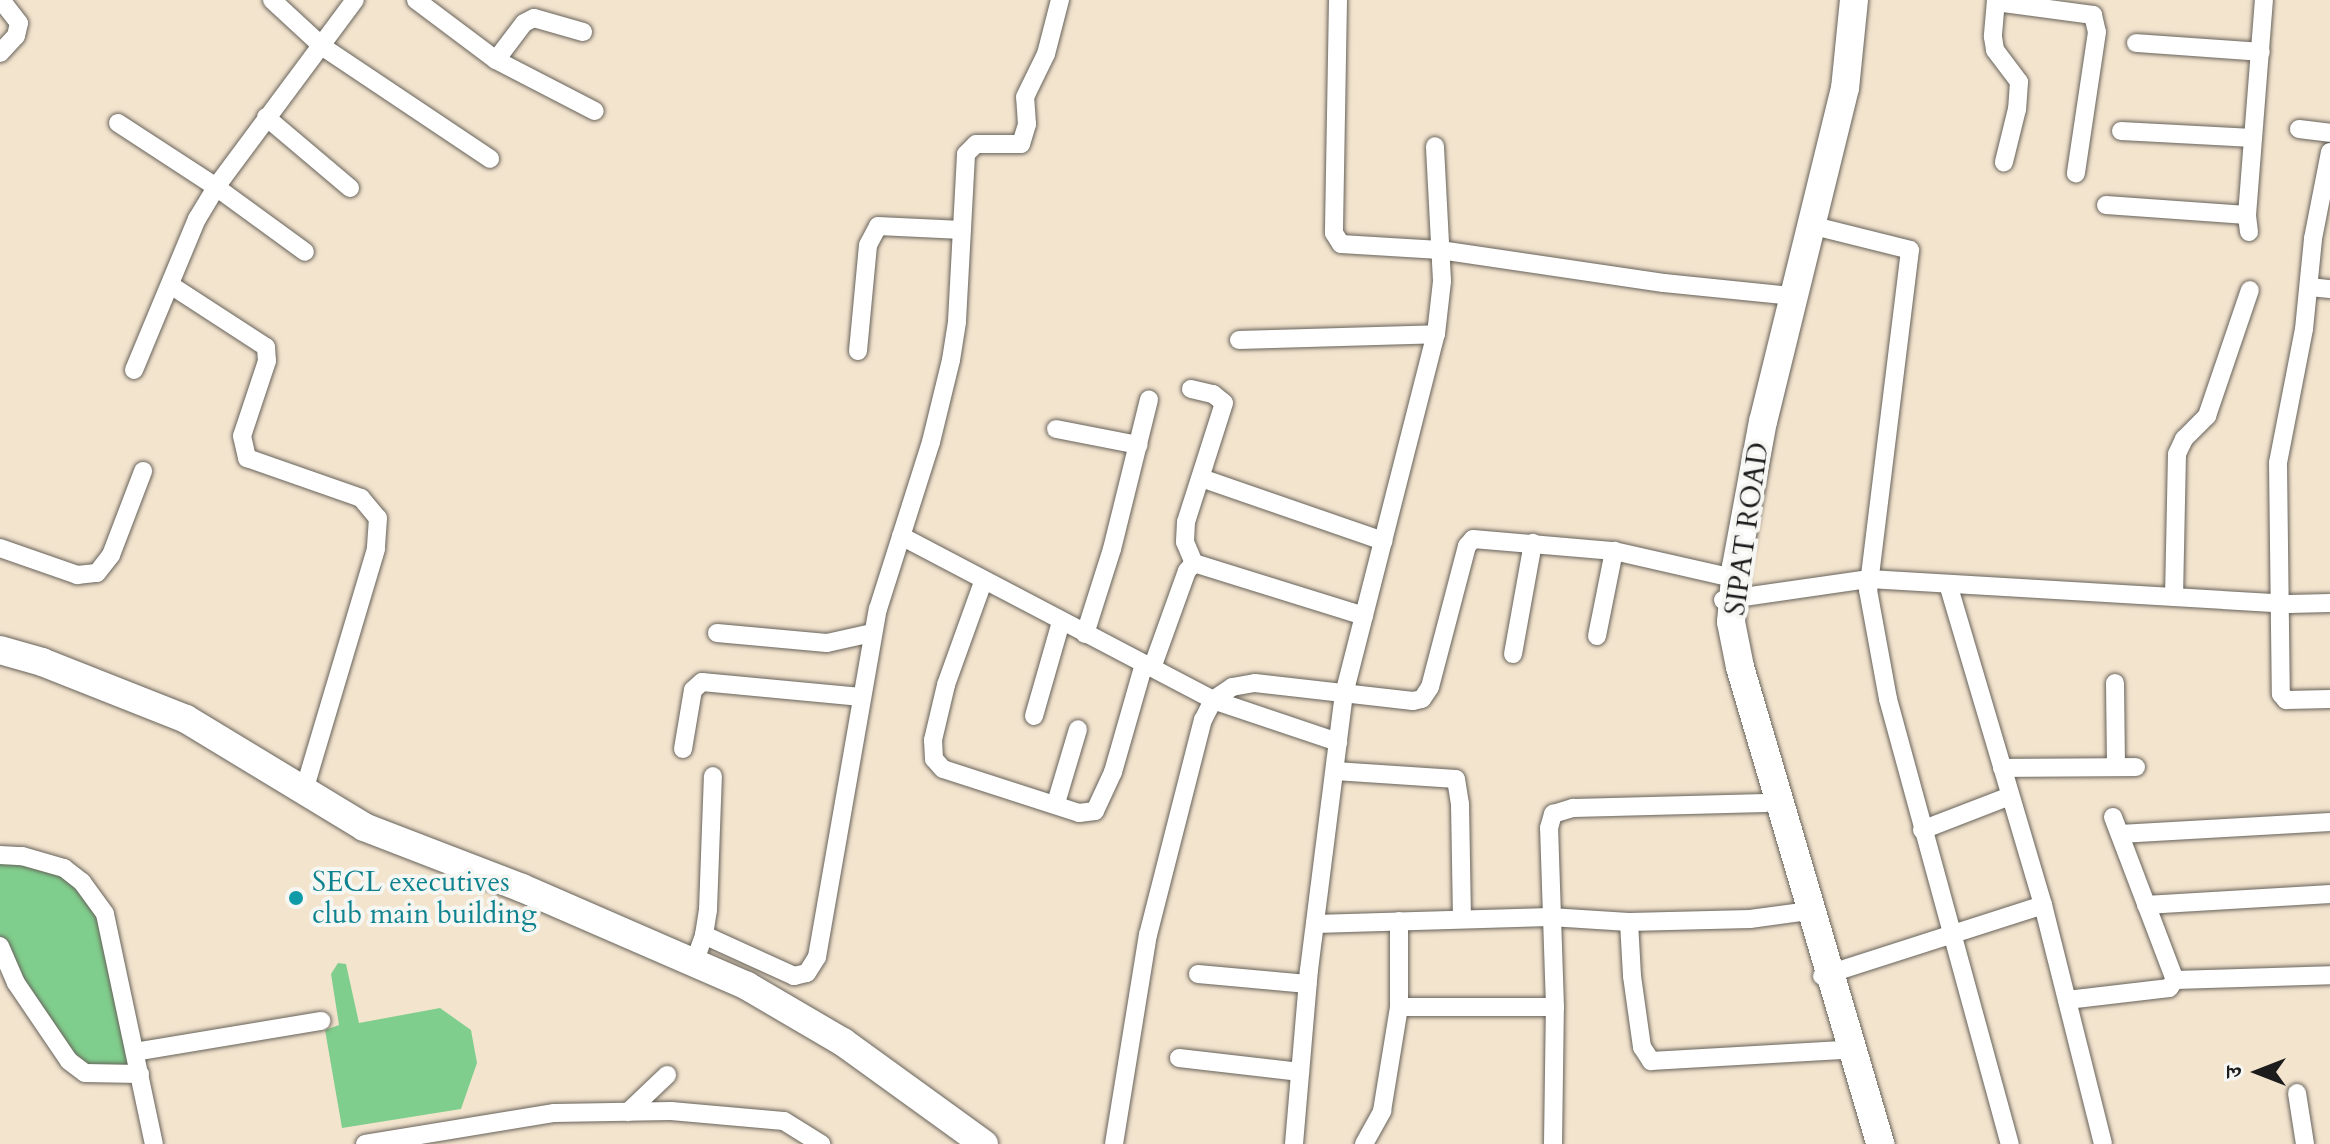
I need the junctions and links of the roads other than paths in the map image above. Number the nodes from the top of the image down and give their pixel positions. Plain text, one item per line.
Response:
1 (1, 0) edge
2 (272, 0) edge
3 (355, 0) edge
4 (416, 0) edge
5 (1060, 0) edge
6 (1338, 0) edge
7 (1841, 0) edge
8 (1854, 0) edge
9 (2264, 0) edge
10 (1996, 1) edge
11 (583, 32) dead end
12 (2136, 43) dead end
13 (323, 47) junction
14 (2261, 52) junction
15 (0, 53) edge
16 (496, 60) junction
17 (595, 111) dead end
18 (266, 117) junction
19 (118, 123) dead end
20 (2299, 129) dead end
21 (2121, 131) dead end
22 (2330, 133) edge
23 (2253, 138) junction
24 (1435, 146) dead end
25 (2330, 152) edge
26 (490, 159) dead end
27 (2004, 162) dead end
28 (2076, 173) dead end
29 (216, 187) junction
30 (350, 188) dead end
31 (2106, 205) dead end
32 (1810, 225) junction
33 (962, 230) junction
34 (1440, 250) junction
35 (305, 252) dead end
36 (172, 286) junction
37 (2310, 287) junction
38 (2330, 289) edge
39 (2250, 290) dead end
40 (1786, 296) junction
41 (1436, 334) junction
42 (1239, 340) dead end
43 (858, 351) dead end
44 (134, 370) dead end
45 (1191, 389) dead end
46 (1149, 399) dead end
47 (1056, 429) dead end
48 (1138, 445) junction
49 (143, 471) dead end
50 (1201, 478) junction
51 (901, 536) junction
52 (1383, 541) junction
53 (1533, 543) junction
54 (0, 548) edge
55 (1614, 551) junction
56 (1194, 563) junction
57 (1869, 579) junction
58 (983, 582) junction
59 (1948, 584) junction
60 (1724, 591) junction
61 (2174, 597) junction
62 (2282, 603) junction
63 (2330, 603) edge
64 (1364, 616) junction
65 (1061, 622) junction
66 (717, 633) dead end
67 (872, 633) junction
68 (1085, 634) junction
69 (1597, 636) dead end
70 (0, 650) edge
71 (1513, 654) dead end
72 (1148, 666) junction
73 (2115, 683) dead end
74 (1344, 694) junction
75 (861, 697) junction
76 (2330, 699) edge
77 (1213, 700) junction
78 (1034, 716) dead end
79 (1078, 729) dead end
80 (1338, 742) junction
81 (683, 749) dead end
82 (2116, 767) junction
83 (2136, 767) dead end
84 (2002, 768) junction
85 (1335, 771) junction
86 (713, 776) dead end
87 (304, 791) junction
88 (2010, 796) junction
89 (1056, 803) junction
90 (1766, 803) junction
91 (2330, 822) edge
92 (1922, 830) junction
93 (0, 855) edge
94 (2330, 894) edge
95 (2043, 905) junction
96 (2146, 905) junction
97 (1801, 912) junction
98 (1550, 917) junction
99 (1462, 919) junction
100 (1399, 921) junction
101 (1629, 922) junction
102 (1315, 924) junction
103 (704, 935) junction
104 (1950, 935) junction
105 (0, 946) edge
106 (694, 963) junction
107 (1198, 974) dead end
108 (1826, 975) junction
109 (2330, 975) edge
110 (2175, 980) junction
111 (1308, 984) junction
112 (2067, 1000) junction
113 (1399, 1007) junction
114 (1555, 1007) junction
115 (321, 1021) dead end
116 (1842, 1050) junction
117 (135, 1052) junction
118 (1179, 1058) dead end
119 (1300, 1072) junction
120 (140, 1074) junction
121 (667, 1075) dead end
122 (2297, 1093) dead end
123 (628, 1112) junction
124 (154, 1144) edge
125 (365, 1144) edge
126 (821, 1144) edge
127 (984, 1144) edge
128 (1114, 1144) edge
129 (1294, 1144) edge
130 (1364, 1144) edge
131 (1553, 1144) edge
132 (1865, 1144) edge
133 (1880, 1144) edge
134 (2010, 1144) edge
135 (2103, 1144) edge
136 (2305, 1144) edge

1 - 15 street
2 - 13 street
3 - 13 street
4 - 16 street
5 - 33 street
6 - 34 street
7 - 40 main road, SIPAT ROAD
8 - 32 main road, SIPAT ROAD
9 - 14 street
10 - 27 street
10 - 28 street
11 - 16 street
12 - 14 street
13 - 18 street
13 - 26 street
14 - 23 street
16 - 17 street
18 - 29 street
18 - 30 street
19 - 29 street
20 - 22 street
21 - 23 street
23 - 31 street
24 - 34 street
25 - 37 street
29 - 35 street
29 - 36 street
32 - 40 main road, SIPAT ROAD
32 - 57 street
33 - 43 street
33 - 51 street
34 - 40 street
34 - 41 street
36 - 44 street
36 - 87 street
37 - 38 street
37 - 62 street
39 - 61 street
40 - 60 main road, SIPAT ROAD
41 - 42 street
41 - 52 street
45 - 50 street
46 - 48 street
47 - 48 street
48 - 68 street
49 - 54 street
50 - 52 street
50 - 56 street
51 - 58 street
51 - 67 street
52 - 64 street
53 - 55 street
53 - 71 street
53 - 74 street
55 - 60 street
55 - 69 street
56 - 64 street
56 - 72 street
57 - 59 street
57 - 60 street
57 - 92 street
58 - 65 street
58 - 89 street
59 - 61 street
59 - 84 street
60 - 90 main road, SIPAT ROAD
60 - 108 main road, SIPAT ROAD
61 - 62 street
62 - 63 street
62 - 76 street
64 - 74 street
65 - 68 street
65 - 78 street
66 - 67 street
67 - 75 street
68 - 72 street
70 - 87 main road
72 - 77 street
72 - 89 street
73 - 82 street
74 - 77 street
74 - 80 street
75 - 81 street
75 - 103 street
77 - 80 street
77 - 128 street
79 - 89 street
80 - 85 street
82 - 83 street
82 - 84 street
84 - 88 street
85 - 99 street
85 - 102 street
86 - 103 street
87 - 106 main road
88 - 92 street
88 - 95 street
90 - 97 main road, SIPAT ROAD
90 - 98 street
91 - 96 street
92 - 104 street
93 - 117 street
94 - 96 street
95 - 104 street
95 - 112 street
96 - 110 street
97 - 101 street
97 - 108 main road, SIPAT ROAD
98 - 99 street
98 - 101 street
98 - 114 street
99 - 100 street
100 - 102 street
100 - 113 street
101 - 116 street
102 - 111 street
103 - 106 street
104 - 108 street
104 - 134 street
105 - 120 street
106 - 127 main road
107 - 111 street
108 - 116 main road, SIPAT ROAD
108 - 133 main road, SIPAT ROAD
109 - 110 street
110 - 112 street
111 - 119 street
112 - 135 street
113 - 114 street
113 - 130 street
114 - 131 street
115 - 117 street
116 - 132 main road, SIPAT ROAD
117 - 120 street
118 - 119 street
119 - 129 street
120 - 124 street
121 - 123 street
122 - 136 street
123 - 125 street
123 - 126 street

